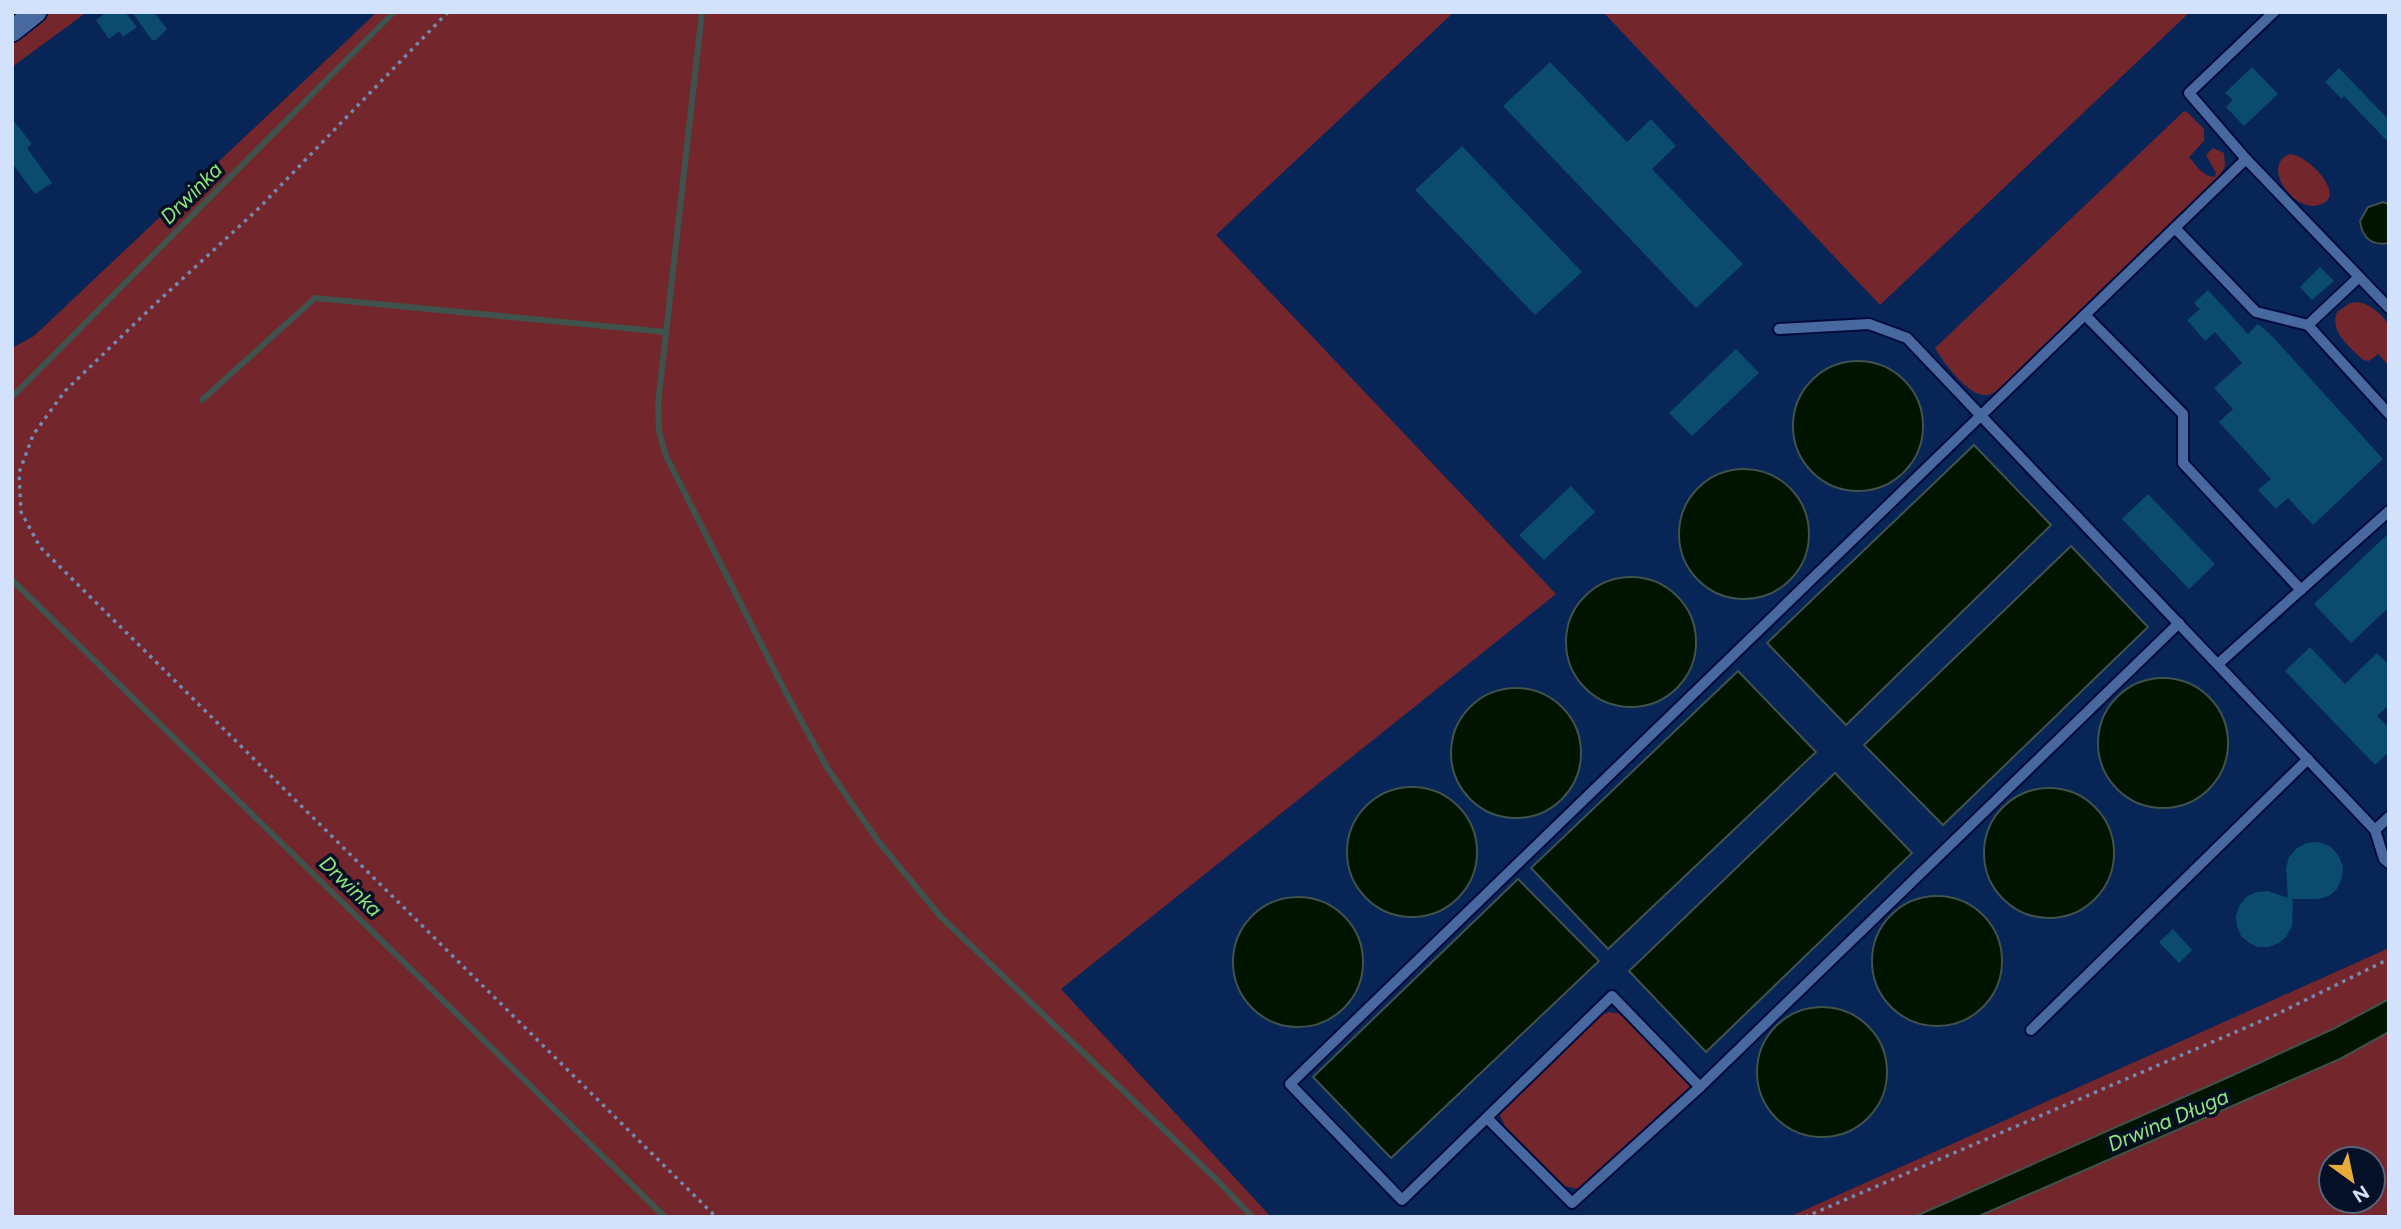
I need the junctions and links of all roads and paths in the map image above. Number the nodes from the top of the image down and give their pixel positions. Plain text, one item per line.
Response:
1 (36, 12) edge
2 (448, 12) edge
3 (2274, 12) edge
4 (12, 31) edge
5 (2246, 159) junction
6 (2175, 228) junction
7 (2359, 277) junction
8 (2389, 308) edge
9 (2085, 315) junction
10 (2308, 325) junction
11 (1779, 329) dead end
12 (2389, 414) edge
13 (1981, 415) junction
14 (2389, 511) edge
15 (2301, 590) junction
16 (2179, 623) junction
17 (2218, 664) junction
18 (2308, 759) junction
19 (2389, 817) edge
20 (2375, 830) junction
21 (2389, 863) edge
22 (2389, 959) edge
23 (2031, 1030) dead end
24 (1700, 1087) junction
25 (1487, 1118) junction
26 (716, 1217) edge
27 (1805, 1217) edge

1 - 4 street
2 - 26 path
3 - 5 lane
5 - 6 lane
5 - 7 lane
6 - 9 lane
6 - 10 lane
7 - 8 lane
7 - 10 lane
9 - 13 lane
9 - 15 lane
10 - 12 lane
11 - 13 lane
13 - 16 lane
13 - 25 lane
14 - 15 lane
15 - 17 lane
16 - 17 lane
16 - 24 lane
17 - 18 lane
18 - 20 lane
18 - 23 lane
19 - 20 lane
20 - 21 lane
22 - 27 path
24 - 25 lane
24 - 25 lane

